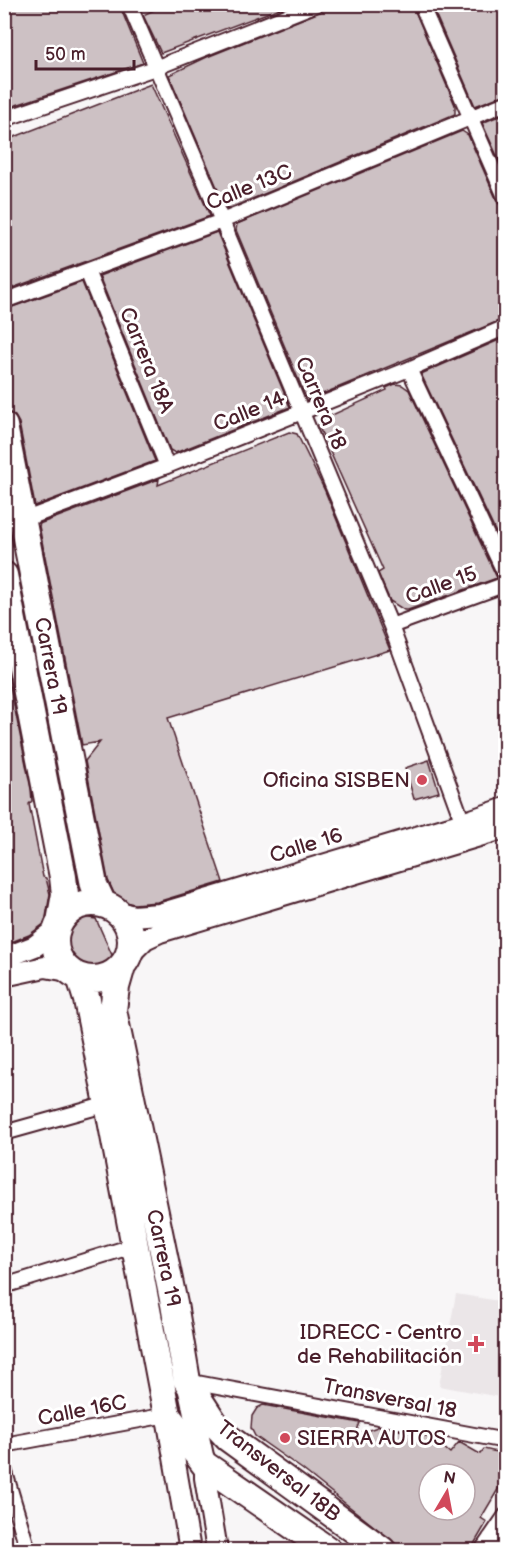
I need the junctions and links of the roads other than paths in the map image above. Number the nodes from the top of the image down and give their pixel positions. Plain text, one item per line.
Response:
1 (129, 4) edge
2 (317, 4) edge
3 (421, 4) edge
4 (156, 68) junction
5 (506, 103) edge
6 (4, 119) edge
7 (471, 119) junction
8 (506, 199) edge
9 (222, 221) junction
10 (87, 271) junction
11 (4, 301) edge
12 (506, 327) edge
13 (409, 369) junction
14 (302, 412) junction
15 (4, 426) edge
16 (167, 466) junction
17 (14, 522) edge
18 (4, 575) edge
19 (506, 576) edge
20 (506, 584) edge
21 (391, 626) junction
22 (506, 808) edge
23 (463, 823) junction
24 (506, 828) edge
25 (110, 908) junction
26 (58, 925) junction
27 (4, 958) edge
28 (126, 961) junction
29 (74, 974) junction
30 (4, 976) edge
31 (108, 1104) junction
32 (4, 1133) edge
33 (136, 1245) junction
34 (4, 1286) edge
35 (160, 1377) junction
36 (187, 1381) junction
37 (167, 1415) junction
38 (506, 1442) edge
39 (4, 1445) edge
40 (205, 1466) junction
41 (4, 1469) edge
42 (506, 1515) edge
43 (490, 1538) junction
44 (506, 1546) edge
45 (184, 1549) edge
46 (28, 1551) edge
47 (217, 1551) edge
48 (328, 1551) edge
49 (382, 1551) edge
50 (483, 1551) edge

1 - 4 street, Carrera 18
2 - 4 street
3 - 7 street
4 - 6 street
4 - 9 street, Carrera 18
5 - 7 street, Calle 13C
7 - 8 street
7 - 9 street, Calle 13C
9 - 10 street, Calle 13C
9 - 14 street, Carrera 18
10 - 11 street, Calle 13C
10 - 16 street, Carrera 18A
12 - 13 street, Calle 14
13 - 14 street, Calle 14
13 - 19 street
14 - 16 street, Calle 14
14 - 21 street, Carrera 18
15 - 17 highway, Carrera 19
16 - 17 street, Calle 14
17 - 25 highway, Carrera 19
18 - 26 highway, Carrera 19
20 - 21 street, Calle 15
21 - 23 street, Carrera 18
22 - 23 main road, Calle 16
23 - 25 main road, Calle 16
24 - 28 main road, Calle 16
25 - 26 highway
25 - 28 highway
26 - 27 main road
26 - 29 highway
28 - 29 highway
28 - 36 highway, Carrera 19
29 - 30 main road
29 - 31 highway, Carrera 19
31 - 32 street
31 - 33 highway, Carrera 19
33 - 34 street
33 - 35 highway, Carrera 19
35 - 36 street, Transversal 18
35 - 37 highway, Carrera 19
36 - 38 street, Transversal 18
36 - 40 main road, Carrera 19
36 - 49 highway, Transversal 18B
37 - 39 street, Calle 16C
37 - 40 highway, Transversal 18B
37 - 45 main road, Carrera 19
40 - 47 main road, Carrera 19
40 - 48 highway, Transversal 18B
41 - 46 street
42 - 43 street
43 - 44 street
43 - 50 street

